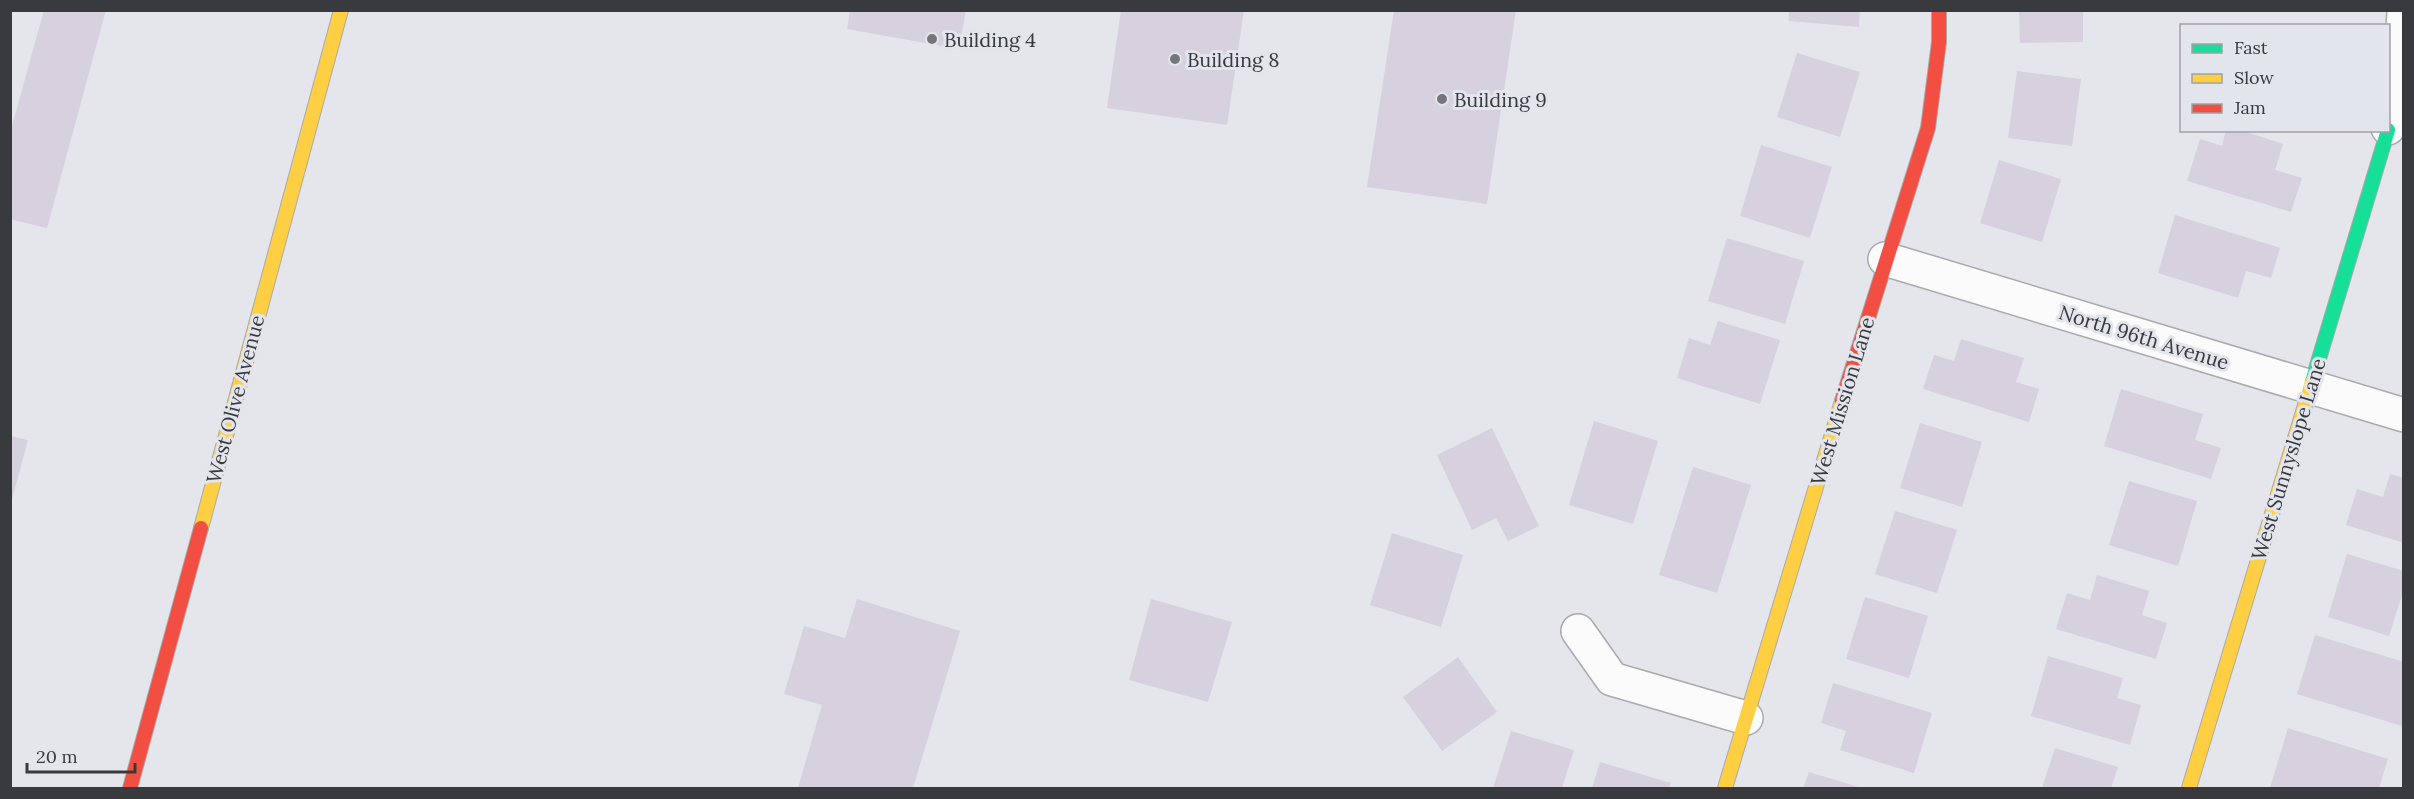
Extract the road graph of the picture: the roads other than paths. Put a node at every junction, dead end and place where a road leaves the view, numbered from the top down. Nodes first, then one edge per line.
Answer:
1 (341, 10) edge
2 (1939, 10) edge
3 (2403, 13) edge
4 (2390, 122) edge
5 (2387, 132) edge
6 (1885, 259) junction
7 (2310, 387) junction
8 (2403, 415) edge
9 (1578, 631) dead end
10 (1746, 718) junction
11 (130, 789) edge
12 (1725, 789) edge
13 (2189, 789) edge

1 - 11 street, West Olive Avenue
2 - 6 street, West Mission Lane
3 - 4 street, West Sunnyslope Lane
5 - 7 street, West Sunnyslope Lane
6 - 7 street, North 96th Avenue
6 - 10 street, West Mission Lane
7 - 8 street, North 96th Avenue
7 - 13 street, West Sunnyslope Lane
9 - 10 street
10 - 12 street, West Mission Lane

